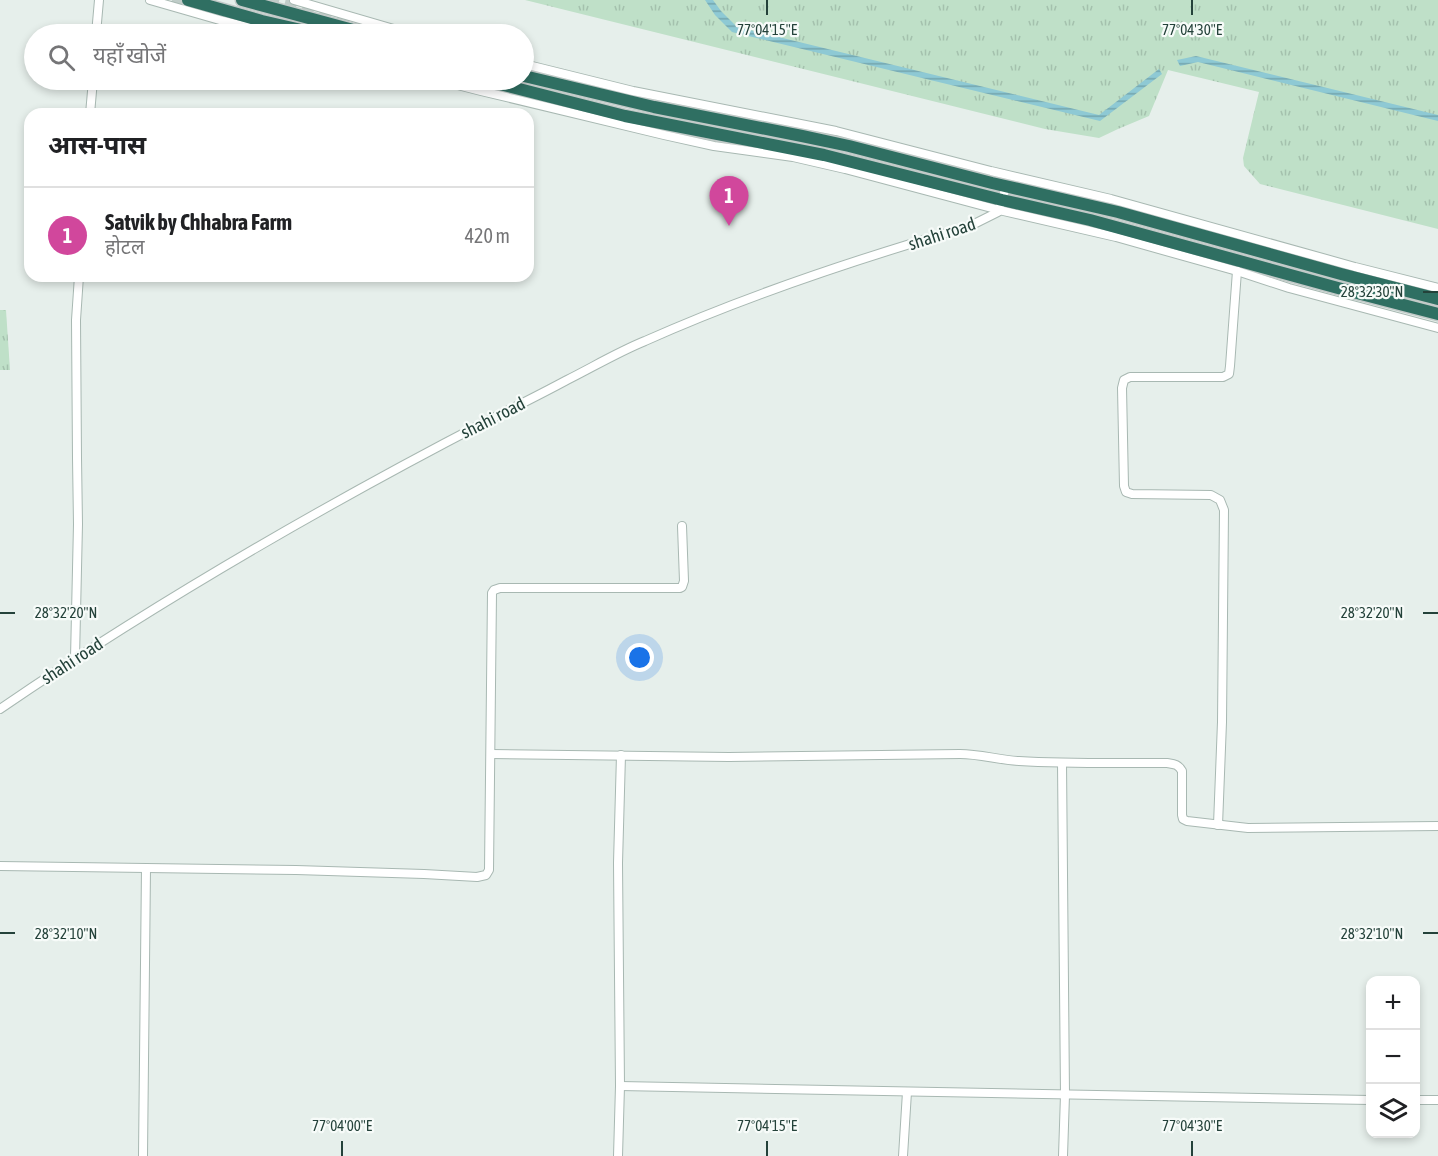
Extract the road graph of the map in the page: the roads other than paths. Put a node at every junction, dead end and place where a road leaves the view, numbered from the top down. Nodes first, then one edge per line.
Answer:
1 (99, 0) edge
2 (150, 0) edge
3 (188, 0) tunnel mouth
4 (242, 0) edge
5 (294, 0) edge
6 (97, 24) edge
7 (235, 24) edge
8 (274, 24) edge
9 (331, 24) edge
10 (377, 24) edge
11 (534, 66) edge
12 (534, 78) edge
13 (92, 90) edge
14 (477, 90) edge
15 (523, 90) tunnel mouth
16 (91, 108) edge
17 (1006, 187) junction
18 (1000, 205) junction
19 (1237, 271) junction
20 (79, 282) edge
21 (1438, 288) edge
22 (1438, 299) edge
23 (1438, 314) edge
24 (1438, 328) edge
25 (682, 526) dead end
26 (75, 658) junction
27 (0, 709) edge
28 (491, 754) junction
29 (621, 755) junction
30 (1062, 763) junction
31 (1218, 825) junction
32 (1438, 826) edge
33 (0, 866) edge
34 (147, 868) junction
35 (620, 1086) junction
36 (907, 1092) junction
37 (1065, 1095) junction
38 (1366, 1100) edge
39 (1420, 1100) edge
40 (1438, 1100) edge
41 (143, 1156) edge
42 (618, 1156) edge
43 (903, 1156) edge
44 (1063, 1156) edge

1 - 6 street
2 - 7 street
3 - 8 highway
4 - 9 highway
5 - 10 street
11 - 21 street
12 - 17 highway
13 - 16 street
14 - 18 street
15 - 18 highway
17 - 18 street
17 - 22 highway
18 - 19 street
18 - 23 highway
18 - 26 street, shahi road
19 - 24 street
19 - 31 street
20 - 26 street
25 - 28 street
26 - 27 street, shahi road
28 - 29 street
28 - 34 street
29 - 30 street
29 - 35 street
30 - 31 street
30 - 37 street
31 - 32 street
33 - 34 street
34 - 41 street
35 - 36 street
35 - 42 street
36 - 37 street
36 - 43 street
37 - 38 street
37 - 44 street
39 - 40 street

